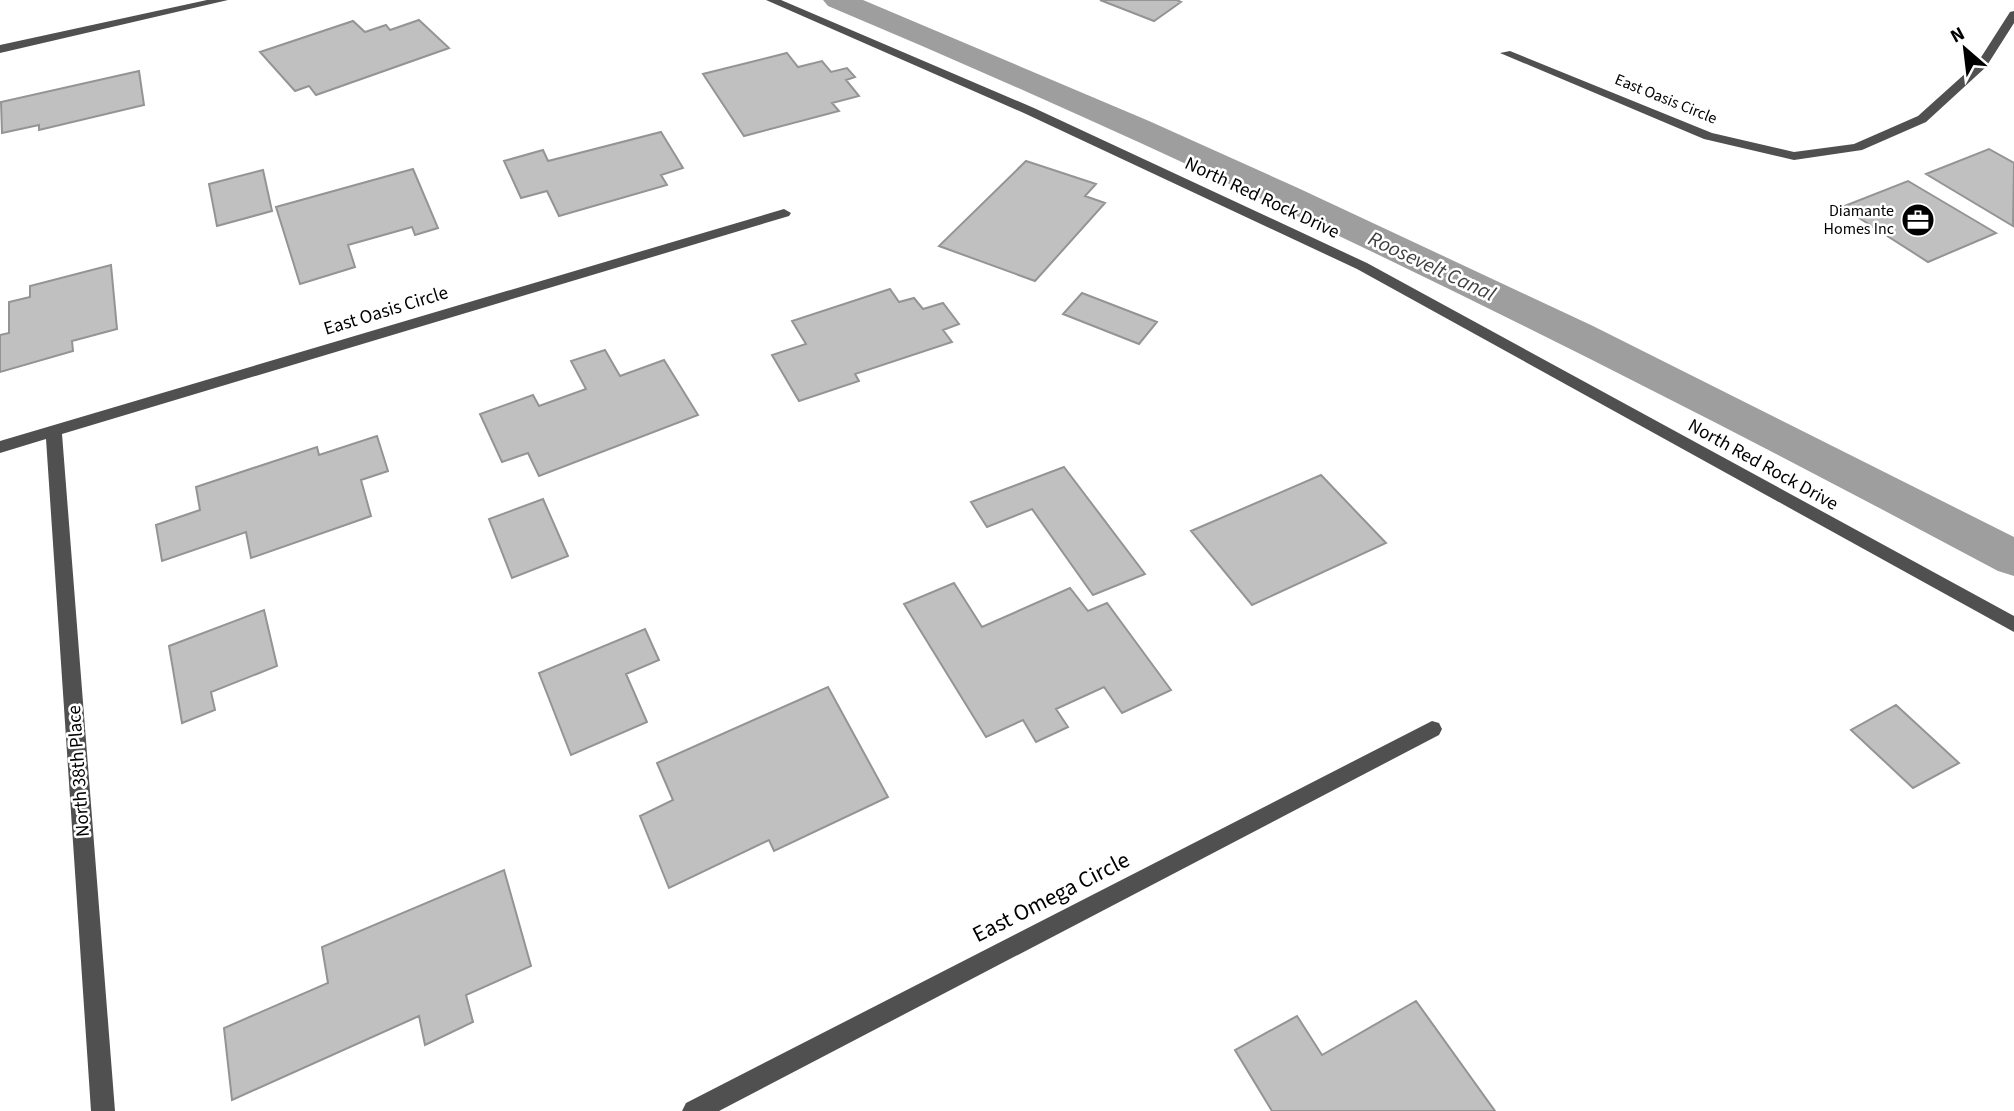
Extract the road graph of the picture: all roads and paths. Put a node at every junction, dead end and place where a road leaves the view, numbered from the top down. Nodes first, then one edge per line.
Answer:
1 (222, 0) edge
2 (772, 0) edge
3 (2014, 13) edge
4 (0, 49) edge
5 (1506, 52) dead end
6 (784, 213) dead end
7 (54, 431) junction
8 (0, 447) edge
9 (2014, 625) edge
10 (1432, 729) dead end
11 (103, 1111) edge
12 (694, 1111) edge

1 - 4 street
2 - 9 street, North Red Rock Drive
3 - 5 street, East Oasis Circle
6 - 7 street, East Oasis Circle
7 - 8 street, East Oasis Circle
7 - 11 street, North 38th Place
10 - 12 street, East Omega Circle

